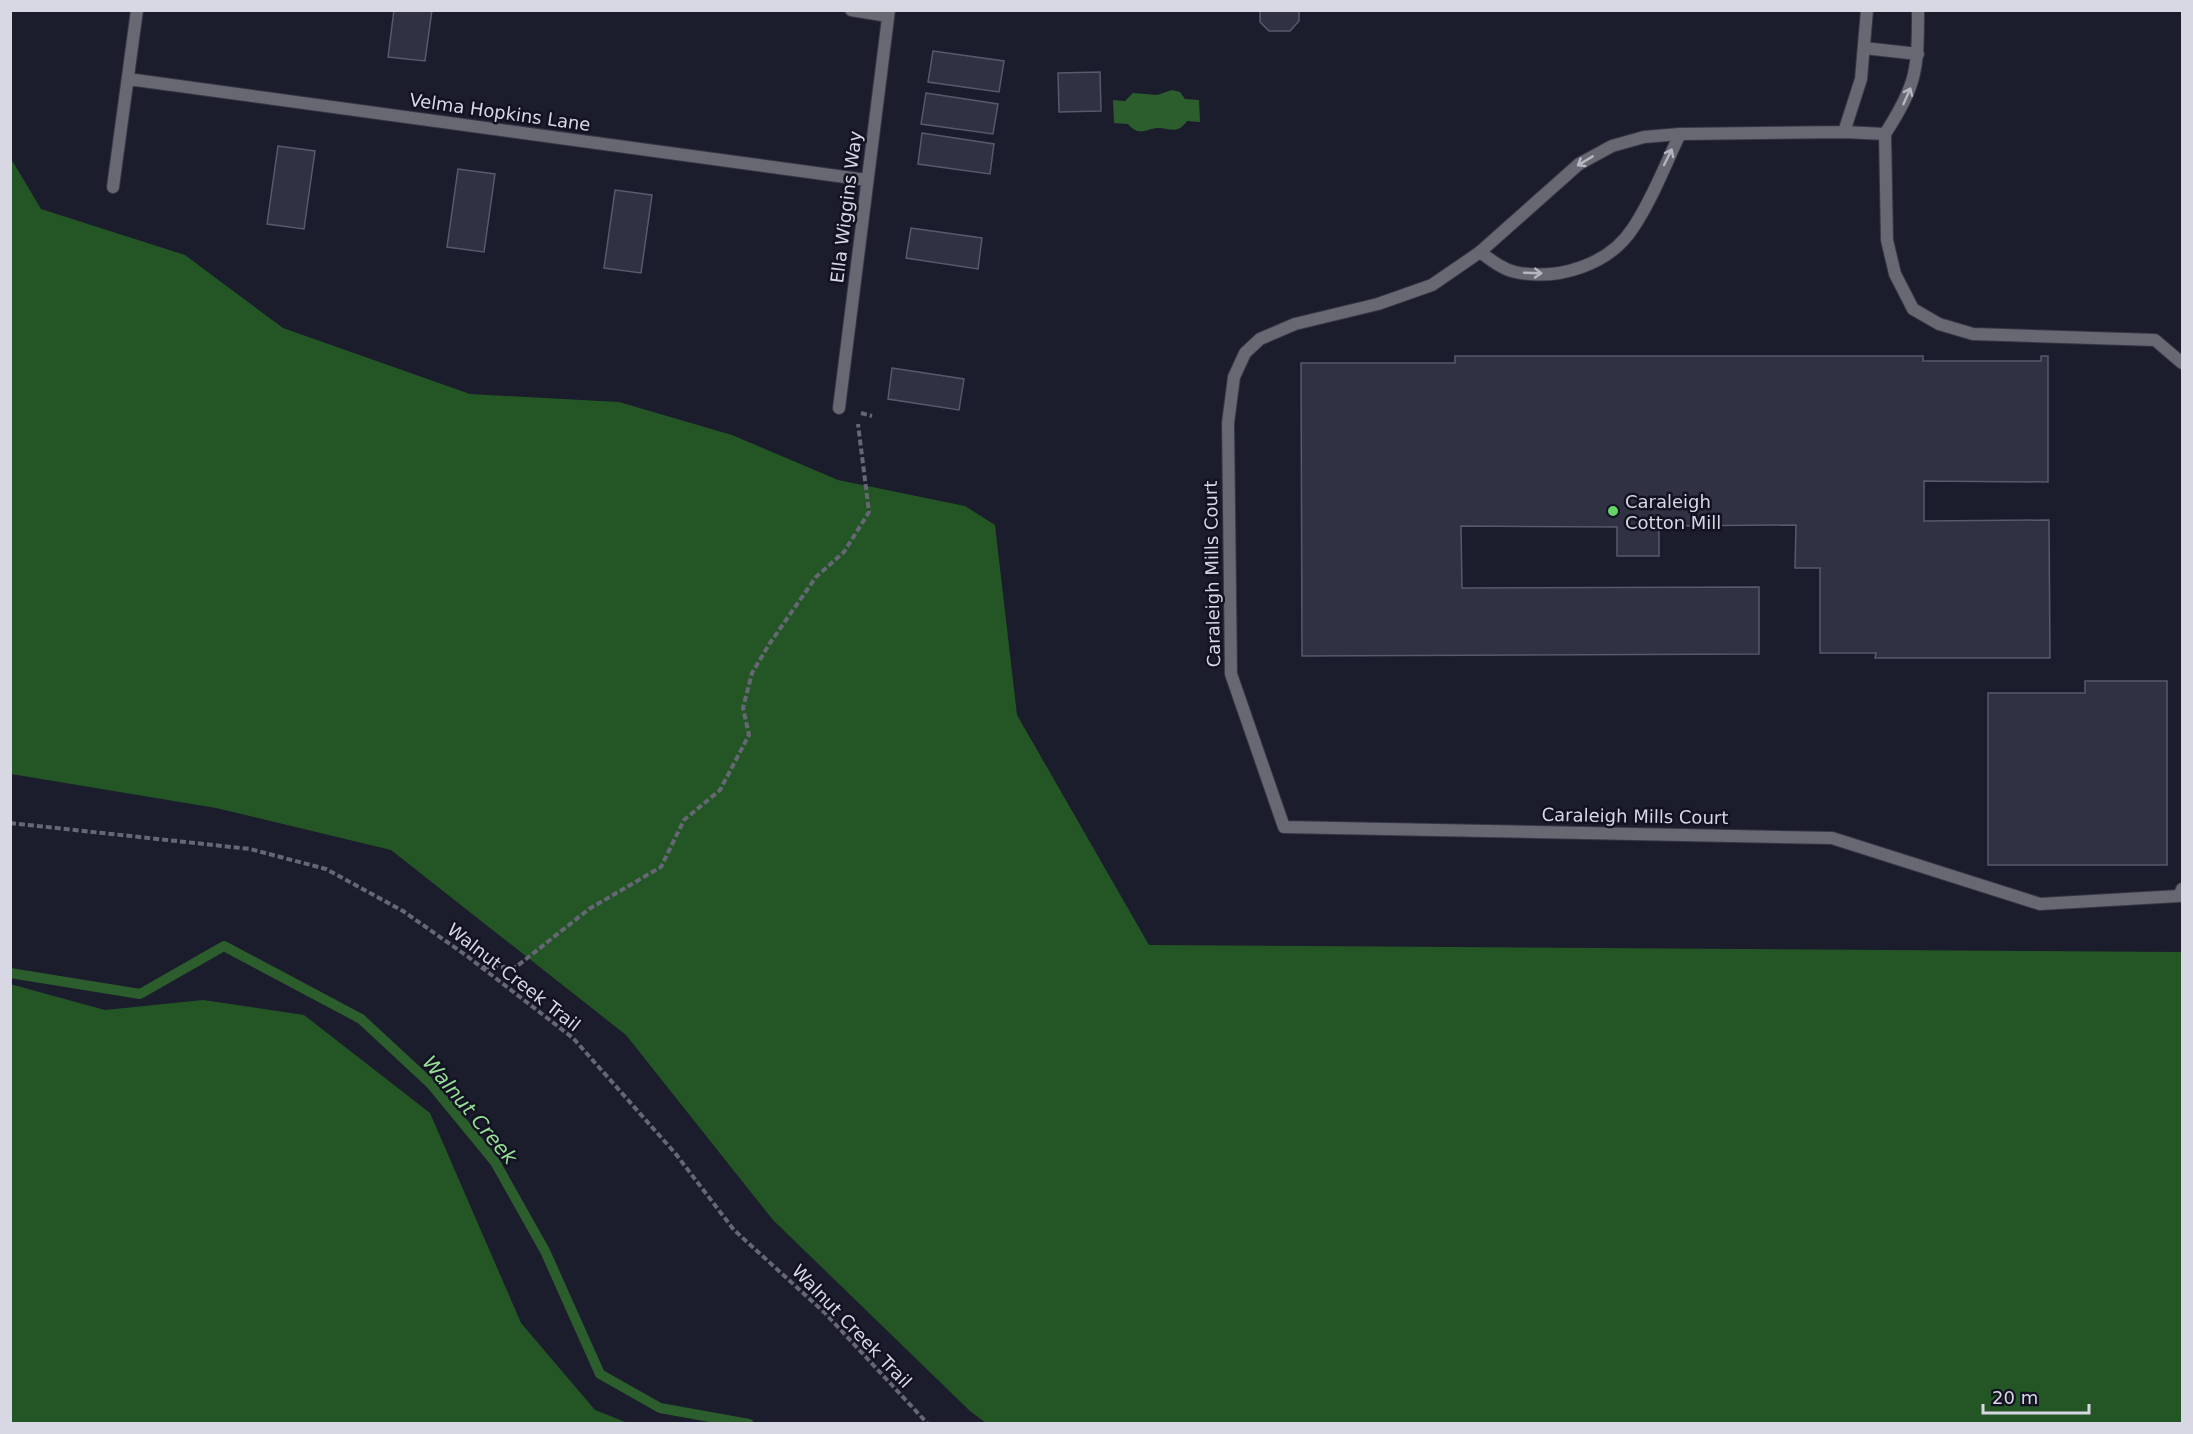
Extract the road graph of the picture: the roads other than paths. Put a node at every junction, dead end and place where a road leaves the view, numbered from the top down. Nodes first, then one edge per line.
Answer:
1 (137, 10) edge
2 (851, 10) edge
3 (1866, 10) edge
4 (1918, 10) edge
5 (888, 13) edge
6 (1864, 48) junction
7 (1918, 54) junction
8 (128, 79) junction
9 (1844, 132) junction
10 (1680, 134) junction
11 (1885, 134) junction
12 (867, 180) junction
13 (113, 187) dead end
14 (1480, 252) junction
15 (2182, 363) edge
16 (839, 408) dead end
17 (2182, 889) edge

1 - 8 street
2 - 5 street
3 - 6 street
4 - 7 street
5 - 12 street, Ella Wiggins Way
6 - 7 street
6 - 9 street
11 -> 7 street
8 - 12 street, Velma Hopkins Lane
8 - 13 street
9 - 10 street, Caraleigh Mills Court
9 - 11 street, Caraleigh Mills Court
10 -> 14 street, Caraleigh Mills Court
14 -> 10 street
11 - 15 street
12 - 16 street, Ella Wiggins Way
14 - 17 street, Caraleigh Mills Court

